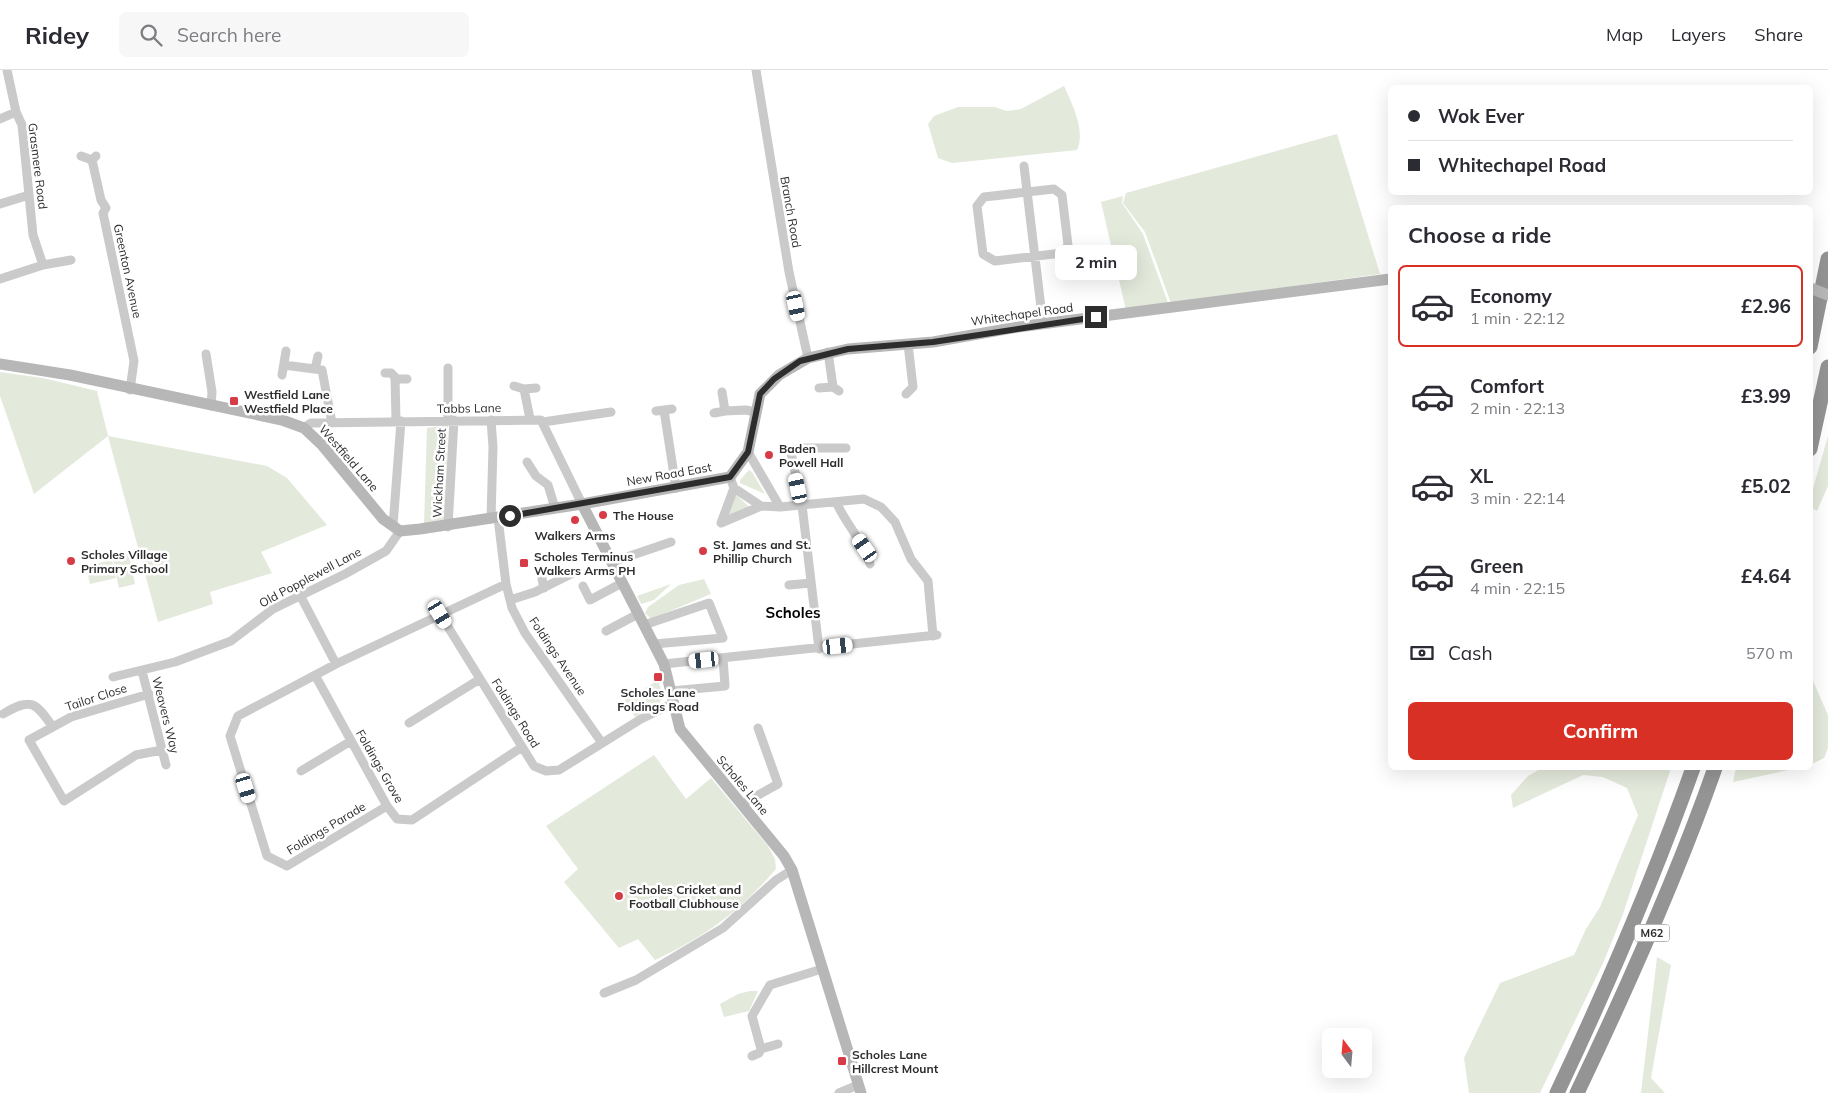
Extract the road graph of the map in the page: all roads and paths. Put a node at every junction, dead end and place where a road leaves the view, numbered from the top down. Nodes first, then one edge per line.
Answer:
1 (7, 70) edge
2 (756, 70) edge
3 (16, 112) junction
4 (0, 118) edge
5 (80, 156) dead end
6 (1024, 166) dead end
7 (1027, 192) junction
8 (29, 195) junction
9 (0, 204) edge
10 (1035, 257) junction
11 (1828, 259) edge
12 (71, 260) dead end
13 (44, 265) junction
14 (1388, 278) edge
15 (0, 279) edge
16 (1813, 289) edge
17 (1828, 295) edge
18 (1043, 324) junction
19 (1813, 332) edge
20 (908, 344) junction
21 (286, 351) dead end
22 (828, 352) junction
23 (206, 354) dead end
24 (318, 356) dead end
25 (808, 358) junction
26 (0, 364) edge
27 (284, 365) junction
28 (1828, 367) edge
29 (448, 368) dead end
30 (315, 369) junction
31 (385, 373) dead end
32 (282, 375) dead end
33 (395, 378) junction
34 (408, 379) dead end
35 (514, 386) dead end
36 (536, 388) dead end
37 (819, 388) dead end
38 (524, 389) junction
39 (130, 390) junction
40 (722, 392) dead end
41 (906, 394) dead end
42 (211, 406) junction
43 (664, 410) dead end
44 (725, 411) junction
45 (611, 412) dead end
46 (755, 412) junction
47 (714, 413) dead end
48 (530, 419) junction
49 (451, 420) junction
50 (490, 420) junction
51 (399, 421) junction
52 (543, 422) junction
53 (332, 423) junction
54 (304, 428) junction
55 (1813, 435) edge
56 (846, 448) dead end
57 (748, 452) junction
58 (527, 462) dead end
59 (730, 477) junction
60 (676, 488) junction
61 (734, 488) junction
62 (836, 502) junction
63 (582, 504) junction
64 (802, 505) junction
65 (761, 506) junction
66 (780, 506) junction
67 (555, 508) junction
68 (495, 518) junction
69 (448, 527) junction
70 (397, 528) junction
71 (671, 542) dead end
72 (612, 562) junction
73 (870, 564) dead end
74 (573, 573) dead end
75 (541, 574) dead end
76 (622, 583) junction
77 (811, 583) junction
78 (506, 584) junction
79 (789, 585) dead end
80 (583, 586) dead end
81 (544, 588) junction
82 (300, 595) junction
83 (510, 600) junction
84 (440, 614) junction
85 (638, 614) junction
86 (644, 625) junction
87 (606, 632) dead end
88 (654, 644) junction
89 (819, 648) junction
90 (723, 658) junction
91 (336, 664) junction
92 (664, 664) junction
93 (142, 671) junction
94 (315, 675) junction
95 (113, 677) dead end
96 (480, 679) junction
97 (671, 691) junction
98 (149, 694) junction
99 (674, 703) junction
100 (3, 714) dead end
101 (409, 723) dead end
102 (52, 726) junction
103 (758, 728) dead end
104 (351, 741) junction
105 (602, 743) junction
106 (522, 747) junction
107 (162, 750) junction
108 (166, 765) dead end
109 (1692, 770) edge
110 (1714, 770) edge
111 (301, 771) dead end
112 (742, 804) junction
113 (388, 806) junction
114 (792, 870) junction
115 (822, 969) junction
116 (604, 993) dead end
117 (778, 1044) dead end
118 (761, 1049) junction
119 (752, 1056) dead end
120 (859, 1089) edge
121 (839, 1093) edge
122 (1557, 1093) edge
123 (1577, 1093) edge

1 - 3 street, Grasmere Road
2 - 25 street, Branch Road
3 - 4 street
3 - 8 street, Grasmere Road
5 - 39 street, Greenton Avenue
6 - 7 street
7 - 10 street
7 - 10 street
7 - 10 street
8 - 9 street
8 - 13 street, Grasmere Road
10 - 18 street
11 - 19 highway
12 - 13 street
13 - 15 street
14 - 18 main road, Whitechapel Road
16 - 17 main road, bridge
18 - 20 main road, Whitechapel Road
20 - 22 main road, Whitechapel Road
20 - 41 street
21 - 27 street
22 - 25 main road, Whitechapel Road
22 - 37 street
23 - 42 street
24 - 30 street
25 - 46 main road, New Road East
26 - 39 main road, Westfield Lane
27 - 30 street
27 - 32 street
28 - 55 highway
29 - 49 street, Wickham Street
30 - 53 street
31 - 33 street
33 - 34 street
33 - 51 street
35 - 38 street
36 - 38 street
38 - 48 street
39 - 42 main road, Westfield Lane
40 - 44 street
42 - 54 main road, Westfield Lane
43 - 60 street
44 - 46 street
44 - 47 street
45 - 52 street
46 - 57 main road, New Road East
48 - 50 street, Tabbs Lane
48 - 52 street, Tabbs Lane
49 - 50 street, Tabbs Lane
49 - 51 street, Tabbs Lane
49 - 69 street, Wickham Street
50 - 68 street, Foldings Avenue
51 - 53 street, Tabbs Lane
51 - 70 street
52 - 63 street
53 - 54 street, Tabbs Lane
54 - 70 main road, Westfield Lane
56 - 64 street
57 - 59 main road, New Road East
57 - 66 street
58 - 67 street
59 - 60 main road, New Road East
59 - 61 street
60 - 63 main road, New Road East
61 - 65 street
61 - 65 street
62 - 64 street
62 - 73 street
62 - 89 street
63 - 67 main road
63 - 72 main road, Scholes Lane
64 - 66 street
64 - 77 street
65 - 66 street
67 - 68 main road
68 - 69 main road
68 - 78 street, Foldings Avenue
69 - 70 main road
70 - 82 street, Old Popplewell Lane
71 - 72 street
72 - 76 main road, Scholes Lane
74 - 81 street
75 - 81 street
76 - 80 street
76 - 85 main road, Scholes Lane
77 - 79 street
77 - 89 street
78 - 83 street, Foldings Avenue
78 - 84 street, Foldings Parade
81 - 83 street
82 - 91 street
82 - 93 street, Old Popplewell Lane
83 - 105 street, Foldings Avenue
84 - 91 street, Foldings Parade
84 - 96 street, Foldings Road
85 - 86 main road, Scholes Lane
85 - 87 street
86 - 88 main road, Scholes Lane
86 - 88 street
88 - 92 main road, Scholes Lane
89 - 90 street
90 - 92 street
90 - 97 street
91 - 94 street, Foldings Parade
92 - 97 main road, Scholes Lane
93 - 95 street, Old Popplewell Lane
93 - 98 street, Weavers Way
94 - 104 street, Foldings Grove
94 - 113 street, Foldings Parade
96 - 101 street
96 - 106 street, Foldings Road
97 - 99 main road, Scholes Lane
98 - 102 street, Tailor Close
98 - 107 street, Weavers Way
99 - 105 street, Foldings Road
99 - 112 main road, Scholes Lane
100 - 102 street
102 - 107 street, Tailor Close
103 - 112 street
104 - 111 street
104 - 113 street, Foldings Grove
105 - 106 street, Foldings Road
106 - 113 street, Foldings Grove
107 - 108 street, Weavers Way
109 - 122 highway, M62
110 - 123 highway, M62
112 - 114 main road, Scholes Lane
114 - 115 main road, Scholes Lane
114 - 116 street
115 - 118 street
115 - 120 main road, Scholes Lane
117 - 118 street
118 - 119 street
120 - 121 street

